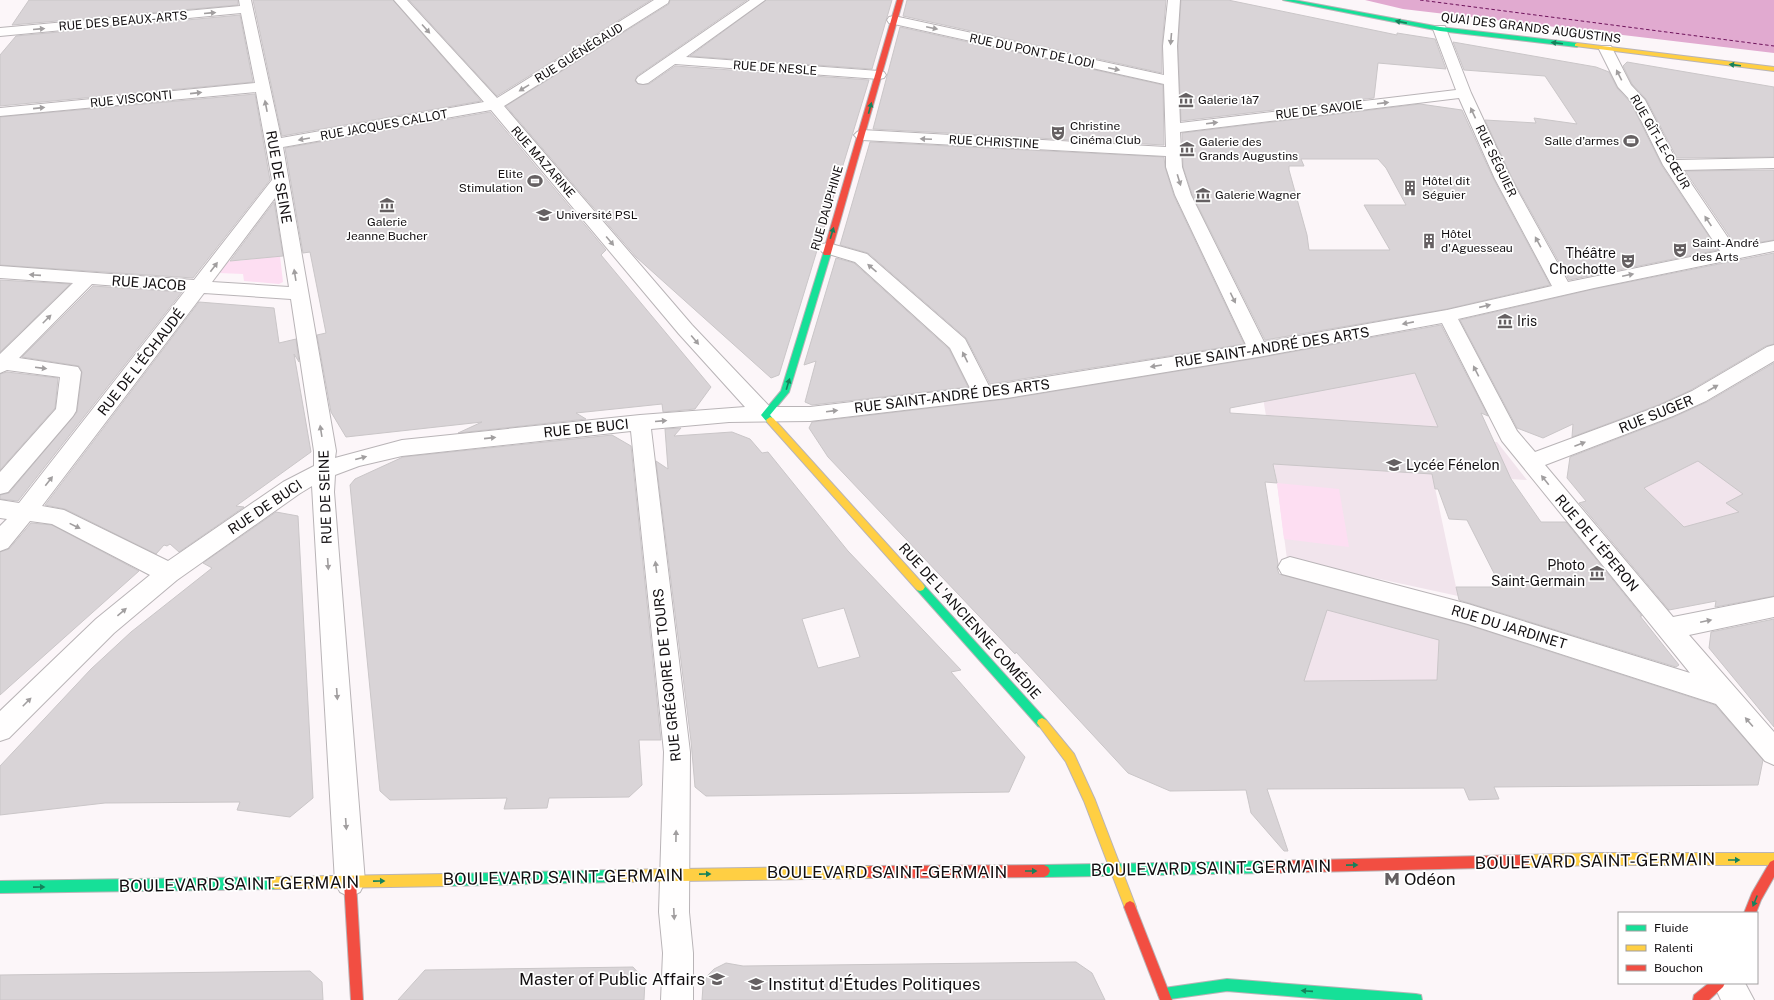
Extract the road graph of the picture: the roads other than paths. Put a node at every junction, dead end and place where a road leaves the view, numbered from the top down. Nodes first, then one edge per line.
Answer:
1 (400, 0) edge
2 (663, 0) edge
3 (759, 0) edge
4 (900, 0) edge
5 (1174, 0) edge
6 (1286, 0) edge
7 (246, 5) edge
8 (894, 20) junction
9 (1440, 29) junction
10 (0, 32) edge
11 (1606, 49) junction
12 (672, 60) junction
13 (1774, 70) edge
14 (878, 75) junction
15 (643, 80) dead end
16 (1171, 81) junction
17 (262, 86) junction
18 (1464, 93) junction
19 (494, 105) junction
20 (0, 112) edge
21 (1174, 128) junction
22 (862, 135) junction
23 (274, 144) junction
24 (1174, 152) junction
25 (1774, 163) edge
26 (1671, 165) junction
27 (280, 181) junction
28 (1774, 246) edge
29 (828, 248) junction
30 (1730, 254) junction
31 (0, 272) edge
32 (87, 279) junction
33 (199, 287) junction
34 (1563, 289) junction
35 (298, 294) junction
36 (1447, 316) junction
37 (1258, 350) junction
38 (1774, 352) edge
39 (1, 365) edge
40 (982, 393) junction
41 (765, 415) junction
42 (640, 422) junction
43 (1531, 462) junction
44 (324, 470) junction
45 (0, 486) edge
46 (0, 509) edge
47 (25, 511) junction
48 (0, 542) edge
49 (1290, 567) dead end
50 (169, 573) junction
51 (1774, 607) edge
52 (1668, 629) junction
53 (1725, 695) junction
54 (0, 729) edge
55 (1774, 752) edge
56 (1774, 860) edge
57 (1774, 866) edge
58 (1117, 871) junction
59 (675, 875) junction
60 (350, 882) junction
61 (0, 887) edge
62 (1750, 912) edge
63 (1718, 984) edge
64 (1729, 984) edge
65 (1165, 997) edge
66 (357, 1000) edge
67 (677, 1000) edge
68 (1416, 1000) edge
69 (1699, 1000) edge
70 (1738, 1000) edge

1 -> 19 street, RUE MAZARINE
2 -> 19 street, RUE GUÉNÉGAUD
3 - 12 street
4 - 8 main road, RUE DAUPHINE
5 -> 16 street
9 -> 6 main road, QUAI DES GRANDS AUGUSTINS
10 -> 7 street, RUE DES BEAUX-ARTS
7 - 17 street, RUE DE SEINE
8 - 14 main road, RUE DAUPHINE
8 -> 16 street, RUE DU PONT DE LODI
11 -> 9 main road, QUAI DES GRANDS AUGUSTINS
9 - 18 street, RUE SÉGUIER
13 -> 11 main road, QUAI DES GRANDS AUGUSTINS
26 -> 11 street, RUE GÎT-LE-CŒUR
12 - 14 street, RUE DE NESLE
12 - 15 street
22 -> 14 main road, RUE DAUPHINE
16 - 21 street
20 -> 17 street, RUE VISCONTI
23 -> 17 street, RUE DE SEINE
21 -> 18 street, RUE DE SAVOIE
34 -> 18 street, RUE SÉGUIER
19 -> 23 street, RUE JACQUES CALLOT
19 -> 41 street, RUE MAZARINE
21 - 24 street
24 -> 22 street, RUE CHRISTINE
29 -> 22 main road, RUE DAUPHINE
23 - 27 street, RUE DE SEINE
24 -> 37 street
25 - 26 street
30 -> 26 street, RUE GÎT-LE-CŒUR
33 -> 27 street, RUE DE L'ÉCHAUDÉ
35 -> 27 street, RUE DE SEINE
28 - 30 street, RUE SAINT-ANDRÉ DES ARTS
40 -> 29 street
41 -> 29 main road, RUE DAUPHINE
34 -> 30 street, RUE SAINT-ANDRÉ DES ARTS
32 -> 31 street, RUE JACOB
32 - 33 street, RUE JACOB
39 -> 32 street
33 - 35 street, RUE JACOB
47 -> 33 street, RUE DE L'ÉCHAUDÉ
36 -> 34 street, RUE SAINT-ANDRÉ DES ARTS
44 -> 35 street, RUE DE SEINE
36 -> 37 street, RUE SAINT-ANDRÉ DES ARTS
43 -> 36 street, RUE DE L'ÉPERON
37 -> 40 street, RUE SAINT-ANDRÉ DES ARTS
43 -> 38 street, RUE SUGER
39 -> 45 street
41 -> 40 street, RUE SAINT-ANDRÉ DES ARTS
42 -> 41 street, RUE DE BUCI
41 - 58 main road, RUE DE L'ANCIENNE COMÉDIE
44 -> 42 street, RUE DE BUCI
59 -> 42 street, RUE GRÉGOIRE DE TOURS
52 -> 43 street, RUE DE L'ÉPERON
44 - 50 street, RUE DE BUCI
44 -> 60 street, RUE DE SEINE
46 - 47 street
47 - 48 street, RUE DE L'ÉCHAUDÉ
47 -> 50 street
49 - 53 street, RUE DU JARDINET
54 -> 50 street, RUE DE BUCI
52 -> 51 street
52 - 53 street, RUE DE L'ÉPERON
55 -> 53 street, RUE DE L'ÉPERON
58 -> 56 main road, BOULEVARD SAINT-GERMAIN
57 -> 62 main road
59 -> 58 main road, BOULEVARD SAINT-GERMAIN
58 - 65 main road, RUE DE L'ANCIENNE COMÉDIE
60 -> 59 main road, BOULEVARD SAINT-GERMAIN
59 -> 67 street, RUE GRÉGOIRE DE TOURS
61 -> 60 main road, BOULEVARD SAINT-GERMAIN
60 - 66 main road, RUE DE SEINE
63 - 69 main road
64 - 70 street
68 -> 65 main road

